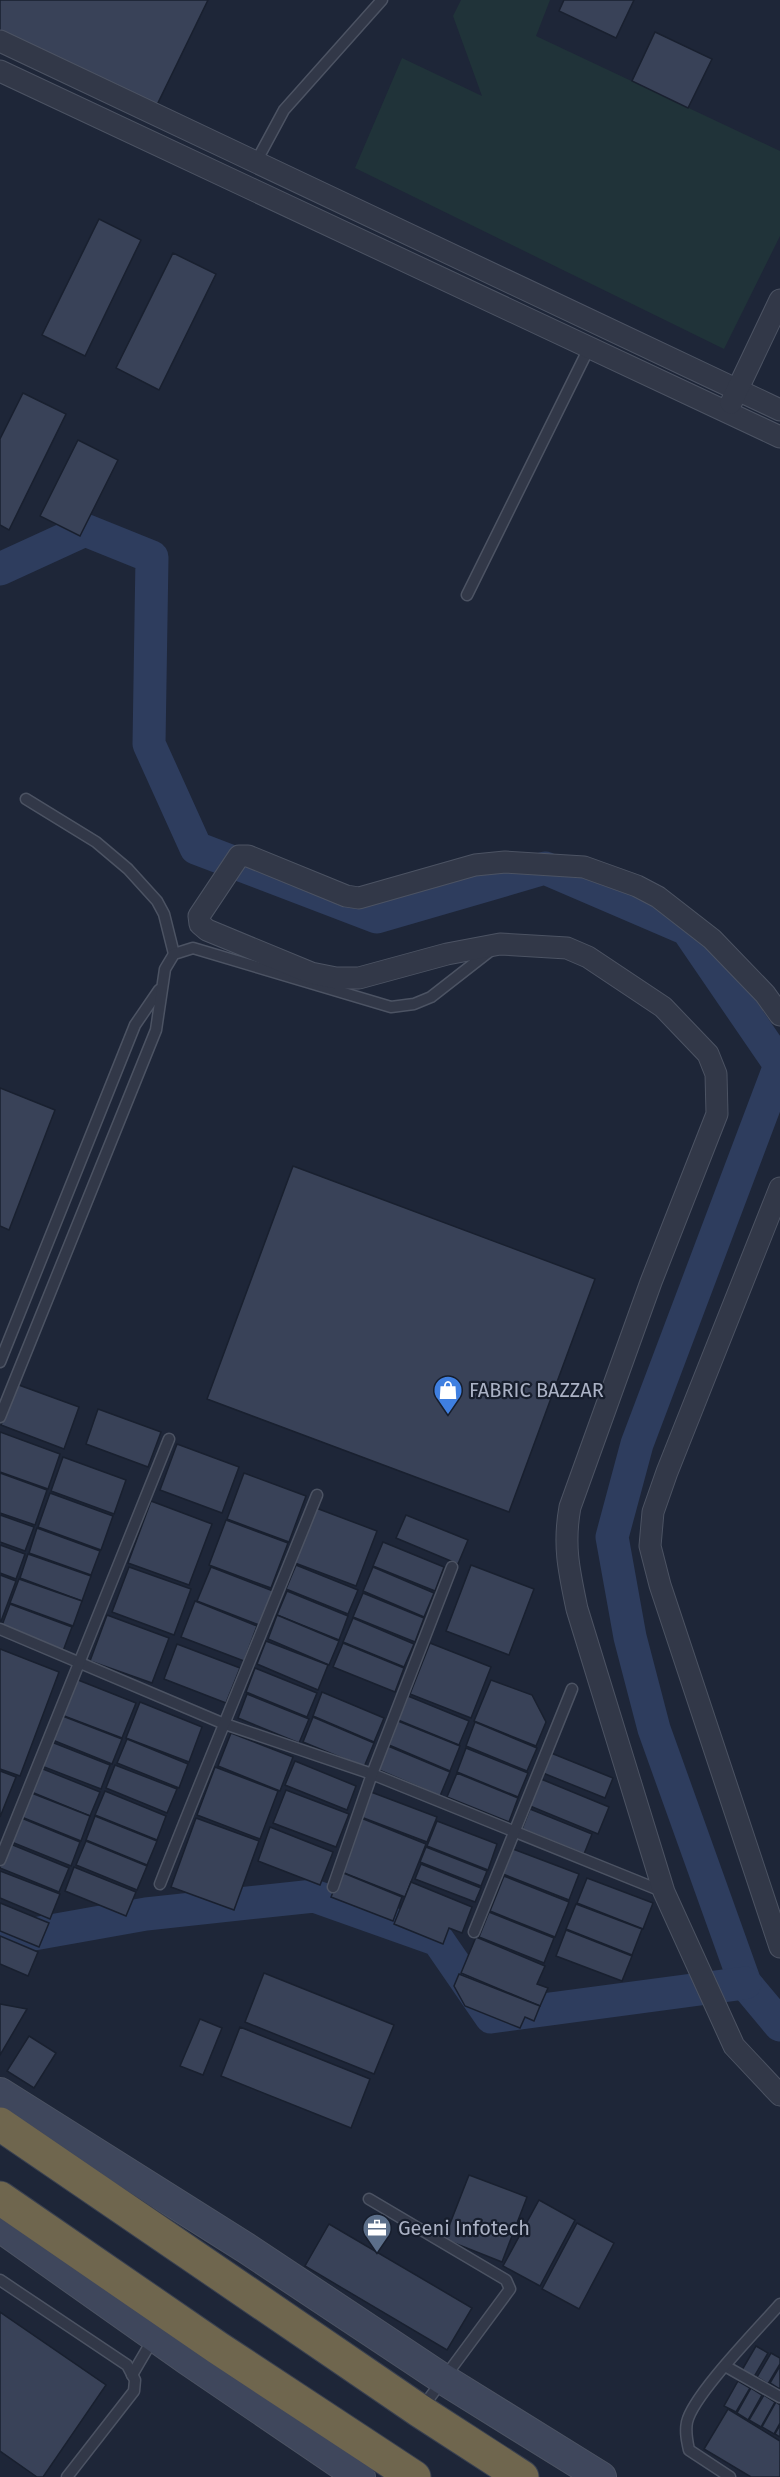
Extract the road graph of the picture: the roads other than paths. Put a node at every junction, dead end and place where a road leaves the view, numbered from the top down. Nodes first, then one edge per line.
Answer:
1 (382, 0) edge
2 (0, 40) edge
3 (0, 70) edge
4 (256, 162) junction
5 (780, 300) edge
6 (590, 346) junction
7 (736, 390) junction
8 (780, 410) edge
9 (727, 411) junction
10 (780, 437) edge
11 (467, 595) dead end
12 (26, 800) dead end
13 (500, 944) junction
14 (174, 954) junction
15 (161, 987) junction
16 (780, 1015) edge
17 (780, 1188) edge
18 (0, 1362) edge
19 (0, 1417) edge
20 (169, 1439) dead end
21 (316, 1495) dead end
22 (452, 1567) dead end
23 (0, 1629) edge
24 (80, 1661) junction
25 (572, 1689) dead end
26 (222, 1723) junction
27 (372, 1774) junction
28 (514, 1831) junction
29 (0, 1860) edge
30 (160, 1884) dead end
31 (333, 1887) dead end
32 (664, 1892) junction
33 (474, 1932) dead end
34 (780, 1947) edge
35 (0, 2093) edge
36 (780, 2095) edge
37 (0, 2124) edge
38 (0, 2198) edge
39 (369, 2199) dead end
40 (0, 2227) edge
41 (0, 2280) edge
42 (780, 2304) edge
43 (154, 2337) junction
44 (218, 2348) junction
45 (725, 2366) junction
46 (132, 2375) junction
47 (443, 2379) junction
48 (222, 2383) junction
49 (780, 2397) edge
50 (420, 2411) junction
51 (67, 2477) edge
52 (360, 2477) edge
53 (414, 2477) edge
54 (522, 2477) edge
55 (601, 2477) edge
56 (730, 2477) edge

1 - 4 lane
2 - 4 street
3 - 6 street
4 - 7 street
5 - 7 street
6 - 9 street
6 - 11 lane
7 - 8 street
7 - 9 street
9 - 10 street
12 - 14 lane
13 - 14 lane
13 - 16 street
13 - 32 street
14 - 15 lane
15 - 18 lane
15 - 19 lane
17 - 34 street
20 - 24 lane
21 - 26 lane
22 - 27 lane
23 - 24 lane
24 - 26 lane
24 - 29 lane
25 - 28 lane
26 - 27 lane
26 - 30 lane
27 - 28 lane
27 - 31 lane
28 - 32 lane
28 - 33 lane
32 - 36 street
35 - 47 street
37 - 50 highway
38 - 44 highway
39 - 47 lane
40 - 43 street
41 - 46 lane
42 - 45 lane
43 - 46 lane
43 - 48 street
44 - 48 highway
44 - 53 highway
45 - 49 lane
45 - 56 lane
46 - 51 lane
47 - 50 lane
47 - 55 street
48 - 52 street
50 - 54 highway

